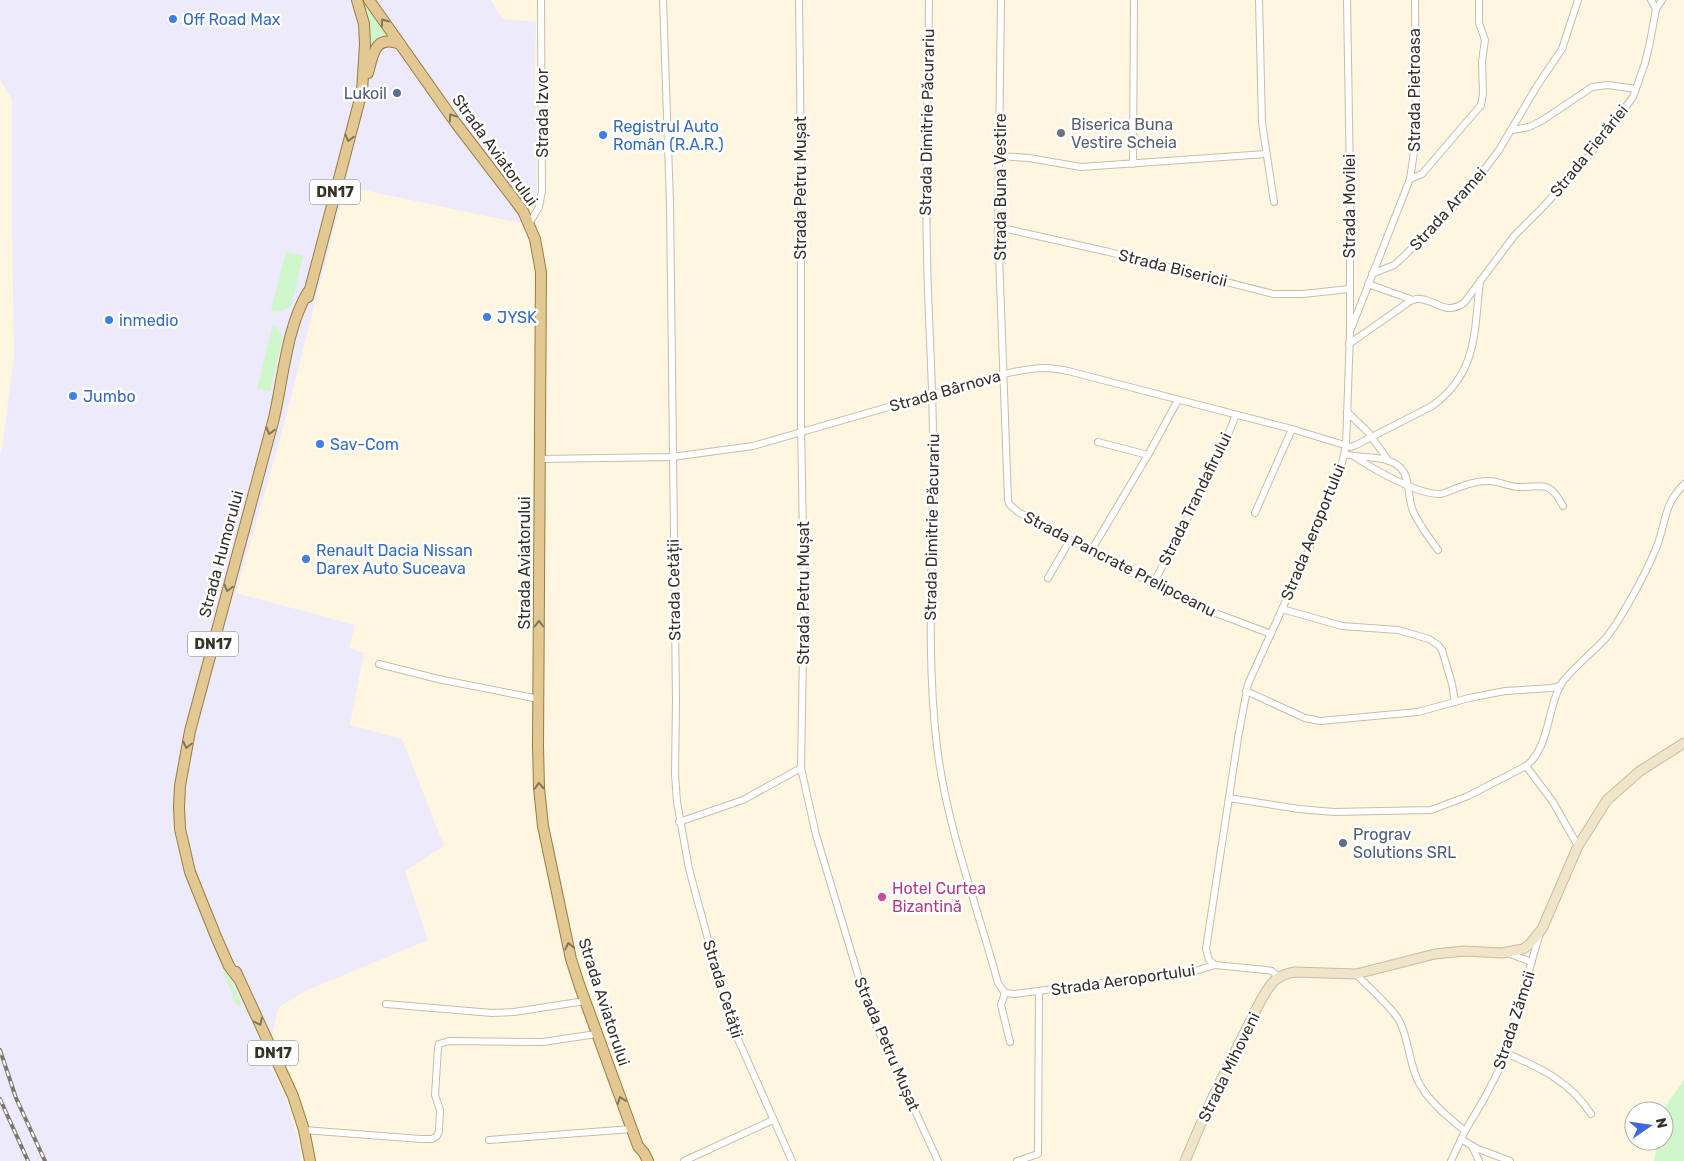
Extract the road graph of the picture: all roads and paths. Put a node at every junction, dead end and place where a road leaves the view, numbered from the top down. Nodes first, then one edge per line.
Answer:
1 (357, 0) edge
2 (368, 0) edge
3 (542, 0) edge
4 (663, 0) edge
5 (799, 0) edge
6 (929, 0) edge
7 (1001, 0) edge
8 (1134, 0) edge
9 (1259, 0) edge
10 (1347, 0) edge
11 (1414, 0) edge
12 (1479, 0) edge
13 (1578, 0) edge
14 (1651, 0) edge
15 (1662, 0) edge
16 (1656, 9) junction
17 (400, 44) junction
18 (1636, 89) junction
19 (362, 92) junction
20 (1512, 130) junction
21 (1266, 154) junction
22 (998, 156) junction
23 (1133, 164) junction
24 (1410, 179) junction
25 (1274, 202) dead end
26 (530, 224) junction
27 (998, 227) junction
28 (1372, 274) junction
29 (1480, 281) junction
30 (1368, 284) junction
31 (1349, 289) junction
32 (1413, 300) junction
33 (1350, 333) junction
34 (1349, 344) junction
35 (1004, 374) junction
36 (932, 395) junction
37 (1178, 400) junction
38 (1348, 412) junction
39 (1236, 414) junction
40 (1292, 429) junction
41 (801, 433) junction
42 (1372, 436) junction
43 (1098, 442) dead end
44 (1346, 446) junction
45 (1344, 454) junction
46 (1148, 456) junction
47 (672, 457) junction
48 (1355, 457) junction
49 (539, 459) junction
50 (1388, 460) junction
51 (1684, 484) edge
52 (1409, 485) junction
53 (1563, 506) dead end
54 (1255, 513) dead end
55 (1070, 540) junction
56 (1438, 550) dead end
57 (1091, 551) junction
58 (1048, 578) dead end
59 (1153, 584) junction
60 (1282, 609) junction
61 (1271, 634) junction
62 (379, 664) dead end
63 (1560, 686) junction
64 (1246, 691) junction
65 (539, 699) junction
66 (1455, 702) junction
67 (1684, 743) edge
68 (1526, 766) junction
69 (801, 768) junction
70 (1229, 798) junction
71 (679, 822) junction
72 (1578, 846) junction
73 (1542, 929) junction
74 (1507, 953) junction
75 (1532, 962) junction
76 (1215, 965) junction
77 (1356, 974) junction
78 (1279, 977) junction
79 (1039, 991) junction
80 (1004, 993) junction
81 (585, 1001) junction
82 (386, 1004) dead end
83 (596, 1034) junction
84 (1010, 1042) dead end
85 (1506, 1053) junction
86 (1591, 1114) dead end
87 (772, 1120) junction
88 (631, 1129) junction
89 (304, 1130) junction
90 (1465, 1131) junction
91 (1461, 1139) junction
92 (489, 1140) dead end
93 (638, 1146) junction
94 (1472, 1146) junction
95 (310, 1161) edge
96 (641, 1161) edge
97 (648, 1161) edge
98 (684, 1161) edge
99 (792, 1161) edge
100 (938, 1161) edge
101 (1017, 1161) edge
102 (1185, 1161) edge
103 (1451, 1161) edge
104 (1479, 1161) edge
105 (1510, 1161) edge

1 - 19 main road, Strada Humorului / DN17
17 -> 2 main road, Strada Aviatorului
3 - 26 street, Strada Izvor
4 - 47 street, Strada Cetății
5 - 41 street, Strada Petru Mușat
6 - 36 street, Strada Dimitrie Păcurariu
7 - 22 street, Strada Buna Vestire
8 - 23 street
9 - 21 street
10 - 31 street, Strada Movilei
11 - 24 street, Strada Pietroasa
12 - 24 street, Strada Pietroasa
13 - 20 street, Strada Aramei
14 - 16 street
15 - 16 street
16 - 18 street, Strada Fierăriei
17 - 19 main road
26 -> 17 main road, Strada Aviatorului
18 - 20 street
18 - 29 street, Strada Fierăriei
19 -> 89 main road, Strada Humorului / DN17
20 - 28 street, Strada Aramei
21 - 23 street
21 - 25 street
22 - 23 street
22 - 27 street, Strada Buna Vestire
24 - 28 street, Strada Pietroasa
26 - 49 main road, Strada Aviatorului
27 - 31 street, Strada Bisericii
27 - 35 street, Strada Buna Vestire
28 - 30 street, Strada Pietroasa
29 - 32 street
29 - 42 street
30 - 32 street
30 - 33 street, Strada Pietroasa
31 - 33 street, Strada Movilei
32 - 34 street
33 - 34 street, Strada Movilei
34 - 38 street, Strada Movilei
35 - 36 street, Strada Bârnova
35 - 37 street, Strada Bârnova
35 - 55 street, Strada Pancrate Prelipceanu
36 - 41 street, Strada Bârnova
36 - 80 street, Strada Dimitrie Păcurariu
37 - 39 street, Strada Bârnova
37 - 46 street
38 - 42 street
38 - 44 street, Strada Aeroportului
39 - 40 street, Strada Bârnova
39 - 59 street, Strada Trandafirului
40 - 44 street, Strada Bârnova
40 - 54 street
41 - 47 street, Strada Bârnova
41 - 69 street, Strada Petru Mușat
42 - 44 street
42 - 50 street
43 - 46 street
44 - 45 street, Strada Aeroportului
45 - 48 street, Strada Aeroportului
45 - 60 street, Strada Aeroportului
46 - 57 street
47 - 49 street, Strada Bârnova
47 - 71 street, Strada Cetății
48 - 50 street, Strada Aeroportului
48 - 52 street, Strada Aeroportului
65 -> 49 main road, Strada Aviatorului
50 - 52 street
51 - 63 street
52 - 53 street, Strada Aeroportului
52 - 56 street
55 - 57 street, Strada Pancrate Prelipceanu
55 - 58 street
57 - 59 street, Strada Pancrate Prelipceanu
59 - 61 street, Strada Pancrate Prelipceanu
60 - 61 street, Strada Aeroportului
60 - 66 street, Strada Aeroportului
61 - 64 street, Strada Aeroportului
62 - 65 street
63 - 66 street
63 - 68 street
64 - 66 street
64 - 70 street, Strada Aeroportului
81 -> 65 main road, Strada Aviatorului
67 - 72 main road, Strada Zămcii
68 - 70 street
68 - 72 street
69 - 71 street
69 - 100 street, Strada Petru Mușat
70 - 76 street, Strada Aeroportului
71 - 87 street, Strada Cetății
72 - 73 main road, Strada Zămcii
73 - 74 main road, Strada Zămcii
73 - 75 street, Strada Zămcii
74 - 75 street
74 - 77 main road, Strada Zămcii
75 - 85 street, Strada Zămcii
76 - 78 street
76 - 79 street, Strada Aeroportului
77 - 78 main road, Strada Zămcii
77 - 90 street
78 - 102 main road, Strada Mihoveni
79 - 80 street, Strada Aeroportului
79 - 101 street, Strada Aeroportului
80 - 84 street, Strada Dimitrie Păcurariu
81 - 82 street
81 - 83 main road, Strada Aviatorului
88 -> 83 main road, Strada Aviatorului
83 - 89 street
85 - 86 street
85 - 90 street, Strada Zămcii
87 - 98 street
87 - 99 street, Strada Cetății
88 - 92 street
88 - 93 main road, Strada Aviatorului
89 - 95 main road, Strada Humorului / DN17
90 - 91 street, Strada Zămcii
91 - 94 street
91 - 103 street, Strada Zămcii
93 - 96 main road
93 - 97 main road, Strada Aviatorului
94 - 104 street
94 - 105 street

